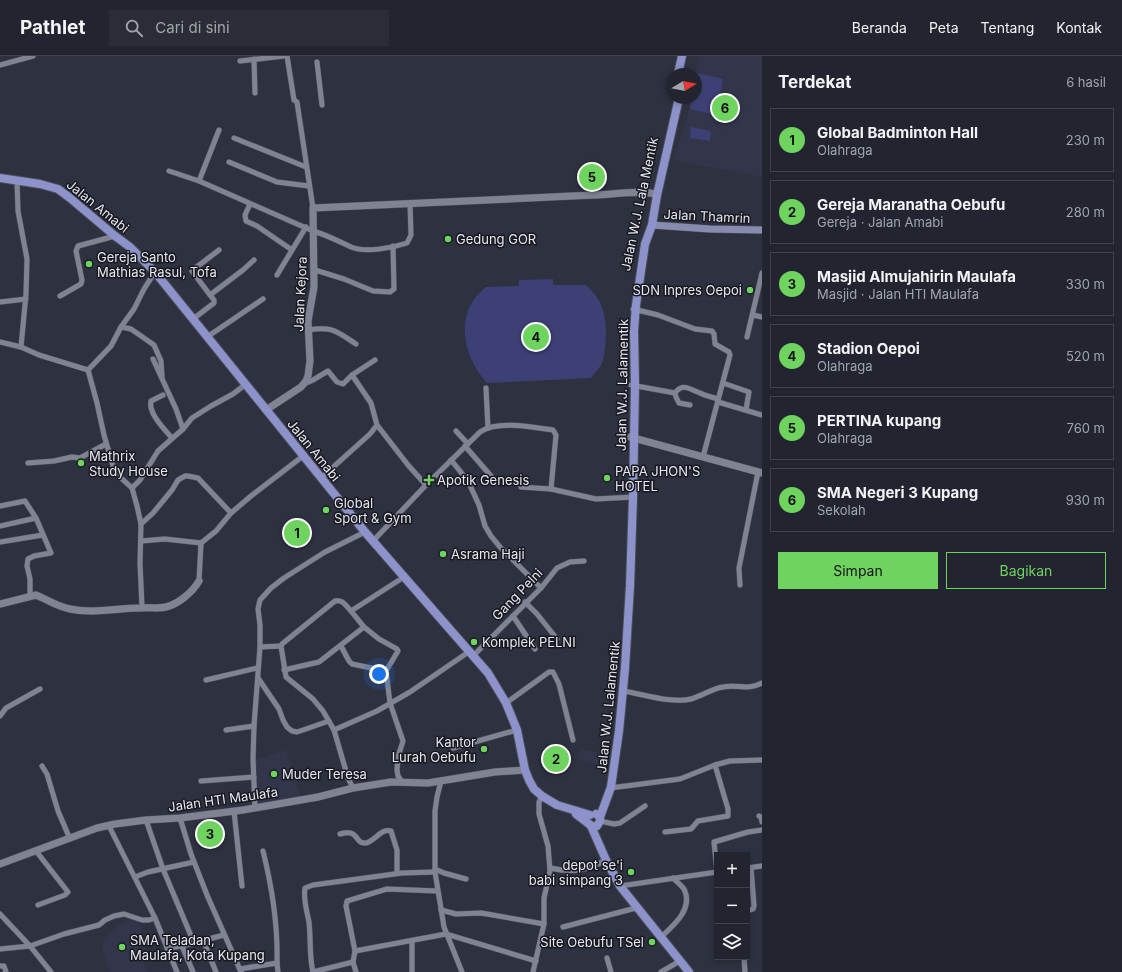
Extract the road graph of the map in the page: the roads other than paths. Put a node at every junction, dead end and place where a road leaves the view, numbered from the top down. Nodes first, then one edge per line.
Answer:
1 (33, 56) edge
2 (284, 56) edge
3 (287, 56) edge
4 (682, 56) edge
5 (687, 56) edge
6 (254, 59) junction
7 (240, 61) dead end
8 (317, 62) dead end
9 (0, 65) edge
10 (679, 68) edge
11 (685, 68) edge
12 (255, 93) dead end
13 (673, 104) edge
14 (678, 104) edge
15 (322, 105) dead end
16 (219, 130) dead end
17 (234, 138) dead end
18 (229, 162) dead end
19 (306, 167) junction
20 (169, 171) dead end
21 (0, 178) edge
22 (18, 181) junction
23 (199, 181) junction
24 (309, 186) junction
25 (655, 194) junction
26 (410, 203) junction
27 (250, 204) junction
28 (313, 208) junction
29 (649, 225) junction
30 (306, 227) junction
31 (762, 230) edge
32 (313, 231) junction
33 (115, 236) junction
34 (393, 246) junction
35 (219, 250) dead end
36 (292, 250) junction
37 (254, 260) dead end
38 (315, 270) junction
39 (155, 272) junction
40 (762, 274) edge
41 (277, 276) dead end
42 (210, 295) junction
43 (60, 296) dead end
44 (26, 299) junction
45 (263, 299) dead end
46 (0, 302) edge
47 (634, 309) junction
48 (753, 315) junction
49 (762, 317) edge
50 (193, 319) junction
51 (121, 327) junction
52 (308, 330) junction
53 (207, 337) junction
54 (747, 337) dead end
55 (0, 342) edge
56 (356, 344) dead end
57 (21, 347) junction
58 (153, 359) dead end
59 (375, 360) dead end
60 (88, 370) junction
61 (352, 375) junction
62 (162, 380) junction
63 (723, 383) junction
64 (246, 384) junction
65 (303, 384) junction
66 (633, 385) junction
67 (486, 388) dead end
68 (675, 393) junction
69 (163, 395) dead end
70 (718, 400) junction
71 (690, 405) dead end
72 (266, 410) junction
73 (746, 410) junction
74 (762, 415) edge
75 (377, 425) junction
76 (488, 428) junction
77 (183, 429) junction
78 (456, 431) dead end
79 (172, 438) junction
80 (632, 441) junction
81 (106, 444) junction
82 (466, 445) junction
83 (303, 456) junction
84 (703, 457) junction
85 (451, 460) junction
86 (28, 463) dead end
87 (760, 473) edge
88 (321, 478) junction
89 (497, 483) dead end
90 (426, 485) junction
91 (521, 487) dead end
92 (132, 488) junction
93 (551, 490) junction
94 (631, 497) junction
95 (0, 506) edge
96 (232, 513) junction
97 (36, 518) junction
98 (141, 524) junction
99 (0, 526) edge
100 (365, 532) junction
101 (43, 535) junction
102 (373, 541) junction
103 (0, 542) edge
104 (141, 542) junction
105 (201, 543) junction
106 (584, 561) dead end
107 (404, 577) junction
108 (199, 581) joint
109 (740, 586) dead end
110 (540, 588) junction
111 (30, 596) junction
112 (525, 602) junction
113 (0, 604) edge
114 (142, 608) junction
115 (351, 611) junction
116 (513, 616) junction
117 (364, 627) junction
118 (557, 639) dead end
119 (281, 646) junction
120 (341, 646) junction
121 (260, 647) junction
122 (535, 649) dead end
123 (472, 653) junction
124 (258, 668) junction
125 (284, 670) junction
126 (386, 671) junction
127 (258, 678) junction
128 (206, 680) dead end
129 (762, 683) edge
130 (40, 689) dead end
131 (623, 691) junction
132 (390, 703) junction
133 (506, 704) junction
134 (0, 716) edge
135 (329, 721) junction
136 (254, 726) junction
137 (226, 730) dead end
138 (334, 730) junction
139 (517, 730) junction
140 (573, 740) dead end
141 (453, 748) dead end
142 (762, 760) edge
143 (715, 764) junction
144 (42, 766) dead end
145 (525, 770) junction
146 (254, 777) junction
147 (201, 781) dead end
148 (442, 781) junction
149 (402, 782) junction
150 (353, 788) junction
151 (609, 788) junction
152 (542, 796) junction
153 (645, 806) dead end
154 (255, 808) junction
155 (234, 811) junction
156 (180, 818) junction
157 (146, 820) junction
158 (594, 820) junction
159 (109, 826) junction
160 (762, 830) edge
161 (665, 832) dead end
162 (340, 834) dead end
163 (70, 839) junction
164 (36, 851) junction
165 (263, 851) dead end
166 (714, 852) edge
167 (606, 860) junction
168 (194, 862) junction
169 (0, 864) edge
170 (762, 866) edge
171 (550, 868) junction
172 (750, 868) edge
173 (163, 869) junction
174 (435, 870) junction
175 (714, 872) edge
176 (397, 873) junction
177 (750, 876) edge
178 (135, 877) junction
179 (673, 878) junction
180 (466, 879) dead end
181 (242, 886) dead end
182 (620, 886) junction
183 (437, 891) junction
184 (38, 905) dead end
185 (636, 908) junction
186 (441, 910) junction
187 (750, 910) edge
188 (0, 914) edge
189 (155, 918) junction
190 (544, 924) junction
191 (563, 927) dead end
192 (446, 934) junction
193 (224, 935) junction
194 (660, 938) junction
195 (203, 940) junction
196 (412, 941) junction
197 (194, 943) junction
198 (30, 946) junction
199 (182, 946) junction
200 (167, 948) junction
201 (0, 949) edge
202 (355, 951) junction
203 (607, 958) dead end
204 (744, 960) edge
205 (536, 961) junction
206 (680, 961) junction
207 (353, 962) junction
208 (277, 963) junction
209 (0, 966) edge
210 (241, 970) edge
211 (6, 972) edge
212 (51, 972) edge
213 (177, 972) edge
214 (193, 972) edge
215 (216, 972) edge
216 (278, 972) edge
217 (313, 972) edge
218 (356, 972) edge
219 (412, 972) edge
220 (462, 972) edge
221 (533, 972) edge
222 (611, 972) edge
223 (661, 972) edge
224 (689, 972) edge
225 (745, 972) edge

1 - 9 street
2 - 6 street
3 - 19 street
4 - 10 main road
5 - 11 main road
6 - 7 street
6 - 12 street
8 - 15 street
13 - 25 main road, Jalan W.J. Lala Mentik
14 - 25 main road
16 - 23 street
17 - 19 street
18 - 24 street
19 - 24 street
20 - 23 street
21 - 22 main road, Jalan Amabi
22 - 33 main road, Jalan Amabi
22 - 44 street
23 - 27 street
24 - 28 street
25 - 26 street
25 - 29 main road, Jalan W.J. Lala Mentik
26 - 28 street
26 - 34 street
27 - 30 street
27 - 36 street
28 - 32 street, Jalan Kejora
29 - 31 main road, Jalan Thamrin
29 - 47 main road, Jalan W.J. Lala Mentik
30 - 32 street
30 - 36 street
32 - 34 street
32 - 38 street, Jalan Kejora
33 - 39 main road, Jalan Amabi
33 - 43 street
34 - 38 street
35 - 42 street
36 - 41 street
37 - 42 street
38 - 52 street, Jalan Kejora
39 - 50 main road, Jalan Amabi
39 - 51 street
40 - 48 street
42 - 50 street
44 - 46 street
44 - 57 street
45 - 53 street
47 - 63 street
47 - 66 main road, Jalan W.J. Lala Mentik
48 - 49 street
48 - 54 street
50 - 53 main road, Jalan Amabi
51 - 60 street
51 - 62 street
52 - 56 street
52 - 65 street, Jalan Kejora
53 - 64 main road, Jalan Amabi
55 - 57 street
57 - 60 street
58 - 62 street
59 - 61 street
60 - 81 street
61 - 65 street
61 - 75 street
62 - 77 street
63 - 70 street
63 - 73 street
64 - 72 main road, Jalan Amabi
64 - 77 street
65 - 72 street
66 - 68 street
66 - 80 main road, Jalan W.J. Lala Mentik
67 - 76 street
68 - 70 street
68 - 71 street
69 - 79 street
70 - 73 street
70 - 84 street
72 - 83 main road, Jalan Amabi
73 - 74 street
75 - 88 street
75 - 90 street
76 - 82 street
76 - 93 street
77 - 79 street
78 - 82 street
79 - 92 street
80 - 84 street
80 - 94 main road, Jalan W.J. Lala Mentik
81 - 86 street
81 - 92 street
82 - 85 street
82 - 89 street
83 - 88 main road, Jalan Amabi
83 - 96 street
84 - 87 street
85 - 90 street
85 - 110 street
87 - 109 street
88 - 100 main road, Jalan Amabi
90 - 102 street
91 - 93 street
92 - 98 street
93 - 94 street
94 - 131 main road, Jalan W.J. Lalamentik
94 - 151 main road, Jalan W.J. Lala Mentik
95 - 97 street
96 - 98 street
96 - 105 street
97 - 99 street
97 - 101 street
98 - 104 street
100 - 102 main road, Jalan Amabi
100 - 121 street
101 - 103 street
101 - 111 street
102 - 107 main road, Jalan Amabi
104 - 105 street
104 - 114 street
105 - 108 street
106 - 110 street, Gang Pelni
107 - 115 street
107 - 123 main road, Jalan Amabi
108 - 114 street
110 - 112 street, Gang Pelni
111 - 113 street
111 - 114 street
112 - 116 street, Gang Pelni
112 - 118 street
115 - 117 street
115 - 119 street
116 - 122 street
116 - 123 street, Gang Pelni
117 - 120 street
117 - 126 street
119 - 121 street
119 - 125 street
120 - 125 street
120 - 126 street
121 - 124 street
123 - 132 street, Gang Pelni
123 - 133 main road, Jalan Amabi
124 - 127 street
124 - 128 street
125 - 135 street
126 - 132 street
127 - 135 street
127 - 136 street
129 - 131 street
130 - 134 street
131 - 151 main road, Jalan W.J. Lalamentik
132 - 138 street, Gang Pelni
132 - 149 street
133 - 139 main road, Jalan Amabi
133 - 140 street
135 - 138 street
136 - 137 street
136 - 146 street
138 - 150 street
139 - 141 street
139 - 145 main road, Jalan Amabi
142 - 143 street
143 - 151 street
143 - 161 street
144 - 163 street
145 - 148 street, Jalan HTI Maulafa
145 - 152 main road, Jalan Amabi
146 - 147 street
146 - 154 street
148 - 149 street, Jalan HTI Maulafa
148 - 174 street
149 - 150 street, Jalan HTI Maulafa
150 - 154 street, Jalan HTI Maulafa
151 - 158 main road, Jalan W.J. Lala Mentik
152 - 158 main road, Jalan Amabi
152 - 171 street
153 - 158 street
154 - 155 street, Jalan HTI Maulafa
155 - 156 street, Jalan HTI Maulafa
155 - 181 street
156 - 157 street, Jalan HTI Maulafa
156 - 168 street
157 - 159 street, Jalan HTI Maulafa
157 - 173 street
158 - 167 main road
159 - 163 street, Jalan HTI Maulafa
159 - 178 street
160 - 166 street
162 - 176 street
163 - 164 street, Jalan HTI Maulafa
164 - 169 street, Jalan HTI Maulafa
164 - 184 street
165 - 208 street
167 - 171 street
167 - 182 main road
168 - 173 street
168 - 193 street
170 - 172 street
171 - 190 street
173 - 178 street
173 - 197 street
174 - 176 street
174 - 180 street
174 - 183 street
175 - 179 street
176 - 217 street
177 - 187 street
178 - 189 street
179 - 182 street
179 - 194 street
182 - 185 main road
183 - 186 street
183 - 202 street
185 - 191 street
185 - 194 main road
186 - 190 street
186 - 192 street
188 - 198 street
189 - 198 street
189 - 200 street
190 - 205 street
192 - 196 street
192 - 205 street
192 - 220 street
193 - 195 street
193 - 210 street
194 - 206 main road
195 - 197 street
195 - 215 street
196 - 202 street
196 - 219 street
197 - 199 street
198 - 201 street
198 - 212 street
199 - 200 street
199 - 214 street
200 - 213 street
202 - 207 street
203 - 222 street
204 - 225 street
205 - 221 street
206 - 223 street
206 - 224 main road
207 - 217 street
207 - 218 street
208 - 210 street
208 - 216 street
209 - 211 street

